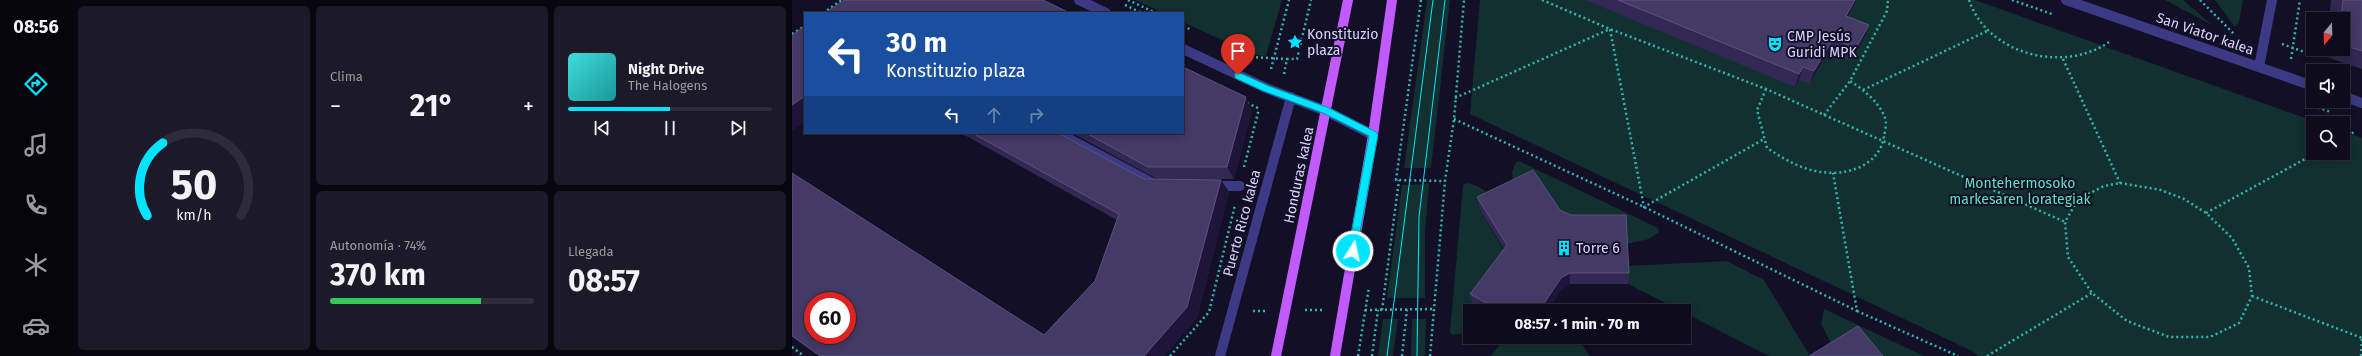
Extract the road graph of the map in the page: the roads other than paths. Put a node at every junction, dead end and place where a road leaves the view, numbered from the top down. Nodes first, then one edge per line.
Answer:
1 (1079, 0) edge
2 (1348, 0) edge
3 (1392, 0) edge
4 (2066, 0) edge
5 (2272, 0) edge
6 (1104, 12) edge
7 (1184, 49) edge
8 (2259, 67) junction
9 (2306, 83) edge
10 (1291, 97) junction
11 (2350, 99) edge
12 (2362, 103) edge
13 (1326, 111) junction
14 (1060, 134) edge
15 (1373, 135) junction
16 (1164, 186) edge
17 (1202, 186) edge
18 (1240, 186) road end
19 (1220, 356) edge
20 (1276, 356) edge
21 (1335, 356) edge

1 - 6 street
2 - 13 main road, Honduras kalea
3 - 15 main road
4 - 8 street, San Viator kalea
5 - 8 street
7 - 10 street
8 - 9 street, San Viator kalea
10 - 13 street
10 - 19 street, Puerto Rico kalea
11 - 12 street
13 - 15 street
13 - 20 main road, Honduras kalea
14 - 16 street
15 - 21 main road
17 - 18 street

